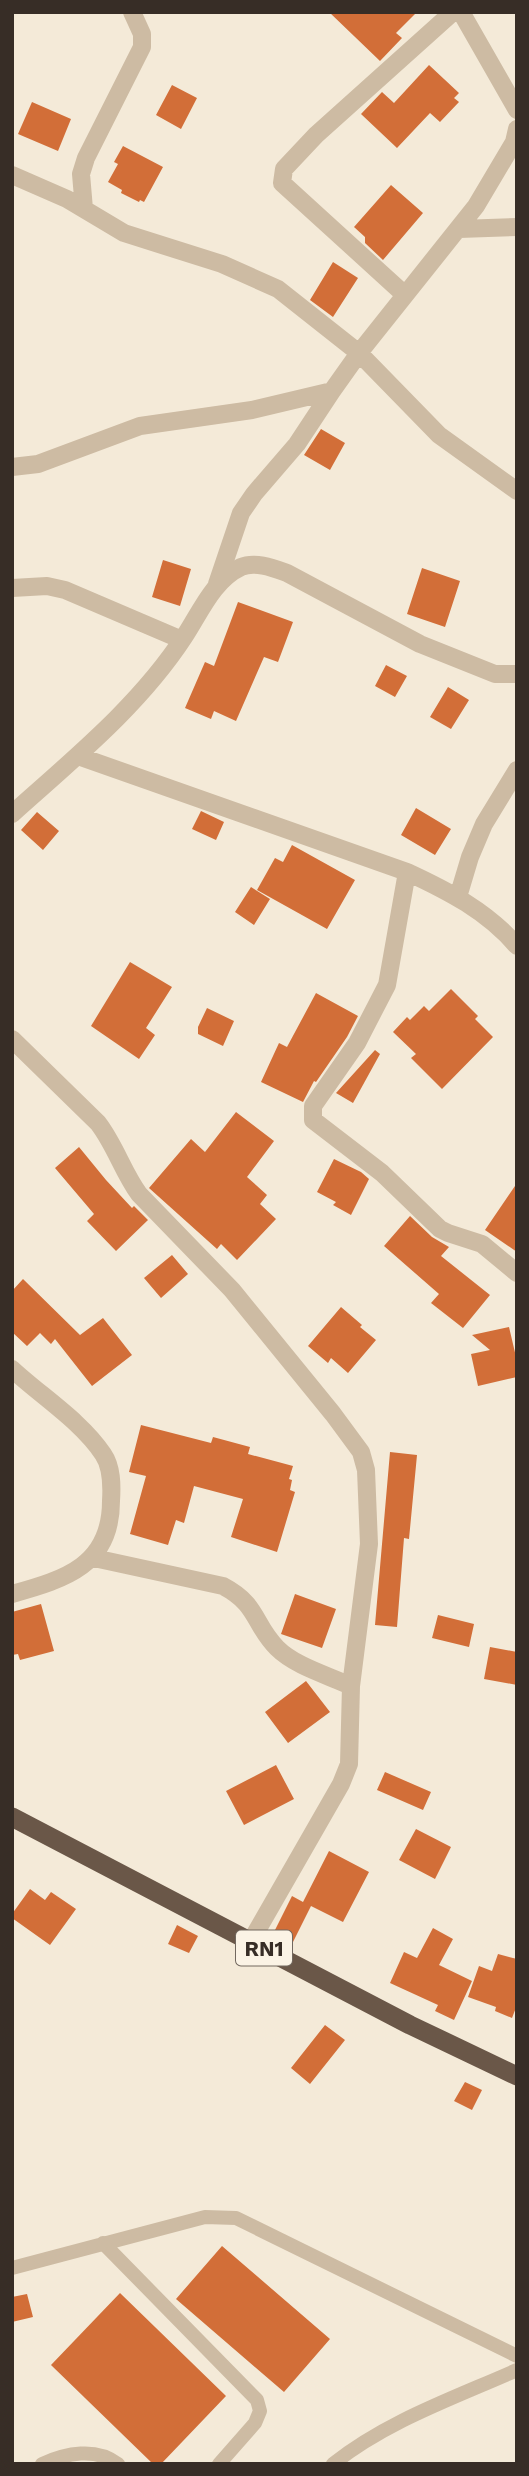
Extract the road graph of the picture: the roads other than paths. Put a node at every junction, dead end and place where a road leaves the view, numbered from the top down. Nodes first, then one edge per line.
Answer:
1 (132, 12) edge
2 (453, 12) edge
3 (461, 12) edge
4 (517, 110) edge
5 (517, 129) edge
6 (12, 175) edge
7 (84, 209) junction
8 (517, 227) edge
9 (459, 229) junction
10 (405, 295) junction
11 (359, 352) junction
12 (332, 391) junction
13 (12, 467) edge
14 (517, 491) edge
15 (217, 584) junction
16 (12, 588) edge
17 (182, 640) junction
18 (517, 674) edge
19 (78, 756) junction
20 (517, 770) edge
21 (12, 814) edge
22 (407, 872) junction
23 (457, 897) junction
24 (517, 946) edge
25 (12, 1039) edge
26 (517, 1273) edge
27 (12, 1369) edge
28 (94, 1558) junction
29 (12, 1594) edge
30 (351, 1686) junction
31 (12, 1817) edge
32 (251, 1941) junction
33 (517, 2076) edge
34 (103, 2243) junction
35 (12, 2268) edge
36 (517, 2356) edge
37 (517, 2370) edge
38 (43, 2464) edge
39 (118, 2464) edge
40 (219, 2464) edge
41 (333, 2464) edge

1 - 7 street
2 - 10 street
3 - 4 street
5 - 9 street
6 - 7 street
7 - 11 street
8 - 9 street
9 - 10 street
10 - 11 street
11 - 12 street
11 - 14 street
12 - 13 street
12 - 15 street
15 - 17 street
15 - 18 street
16 - 17 street
17 - 19 street
19 - 21 street
19 - 22 street
20 - 23 street
22 - 23 street
22 - 26 street
23 - 24 street
25 - 30 street
27 - 28 street
28 - 29 street
28 - 30 street
30 - 32 street
31 - 32 highway, RN1
32 - 33 highway, RN1
34 - 35 lane
34 - 36 lane
34 - 40 lane
37 - 41 lane
38 - 39 lane

